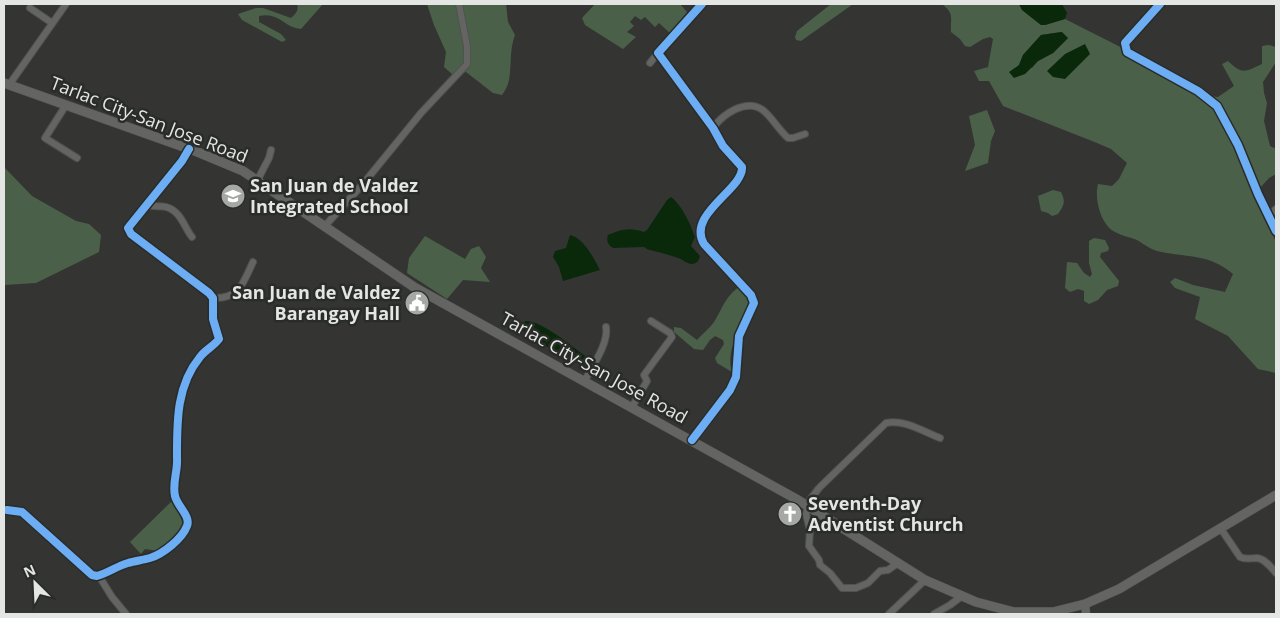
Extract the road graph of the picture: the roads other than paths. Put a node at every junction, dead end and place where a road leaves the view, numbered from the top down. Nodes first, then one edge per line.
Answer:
1 (66, 4) edge
2 (459, 4) edge
3 (702, 4) edge
4 (1160, 4) edge
5 (30, 8) dead end
6 (52, 23) junction
7 (658, 53) junction
8 (650, 64) dead end
9 (7, 84) edge
10 (66, 105) junction
11 (713, 128) junction
12 (805, 134) dead end
13 (189, 149) junction
14 (271, 150) dead end
15 (77, 158) dead end
16 (257, 180) junction
17 (146, 204) junction
18 (1276, 209) edge
19 (1268, 216) junction
20 (324, 227) junction
21 (1276, 232) edge
22 (192, 237) dead end
23 (253, 262) dead end
24 (213, 298) junction
25 (651, 321) dead end
26 (606, 328) dead end
27 (584, 382) junction
28 (632, 408) junction
29 (940, 438) dead end
30 (692, 440) junction
31 (1276, 495) edge
32 (807, 505) junction
33 (8, 510) dead end
34 (1221, 529) junction
35 (898, 563) junction
36 (1276, 573) edge
37 (99, 576) junction
38 (925, 580) junction
39 (962, 596) junction
40 (1085, 604) junction
41 (126, 614) edge
42 (889, 614) edge
43 (934, 614) edge
44 (1086, 614) edge

1 - 6 street
2 - 20 street
3 - 7 street
4 - 19 street
5 - 6 street
6 - 9 street
7 - 8 street
7 - 11 street
9 - 10 main road, Tarlac City-San Jose Road
10 - 13 main road, Tarlac City-San Jose Road
10 - 15 street
11 - 12 street
11 - 30 street
13 - 16 main road, Tarlac City-San Jose Road
13 - 17 street
14 - 16 street
16 - 20 main road, Tarlac City-San Jose Road
17 - 22 street
17 - 24 street
18 - 19 street
19 - 21 street
20 - 27 main road, Tarlac City-San Jose Road
23 - 24 street
24 - 37 street
25 - 28 street
26 - 27 street
27 - 28 main road, Tarlac City-San Jose Road
28 - 30 main road, Tarlac City-San Jose Road
29 - 32 street
30 - 32 main road, Tarlac City-San Jose Road
31 - 34 main road, Tarlac City-San Jose Road
32 - 35 main road, Tarlac City-San Jose Road
32 - 35 street
33 - 37 street
34 - 36 street
34 - 40 main road, Tarlac City-San Jose Road
35 - 38 main road, Tarlac City-San Jose Road
37 - 41 street
38 - 39 main road, Tarlac City-San Jose Road
38 - 42 street
39 - 40 main road, Tarlac City-San Jose Road
39 - 43 street
40 - 44 street

